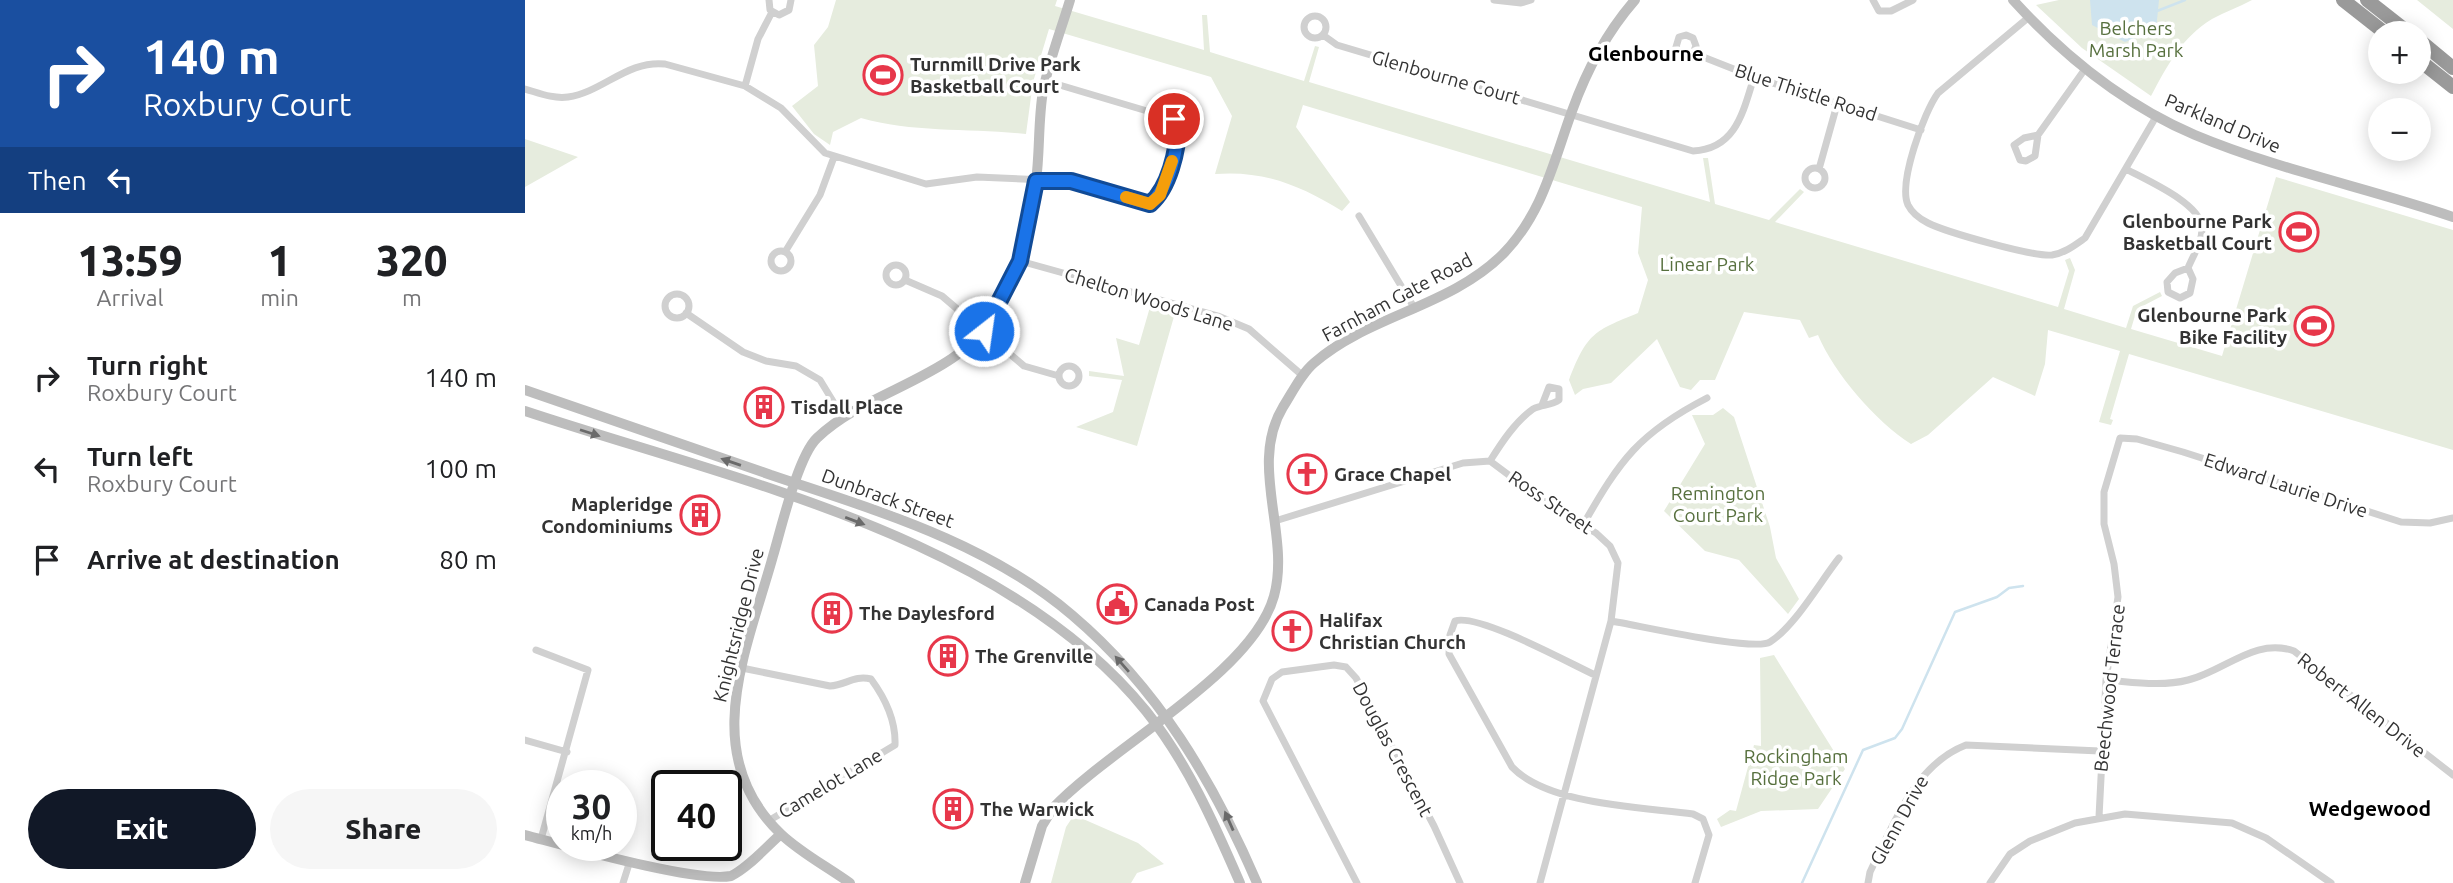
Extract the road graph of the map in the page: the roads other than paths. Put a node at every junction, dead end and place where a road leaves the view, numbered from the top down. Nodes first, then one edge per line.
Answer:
1 (769, 0) edge
2 (791, 0) edge
3 (1070, 0) edge
4 (1494, 0) edge
5 (1531, 0) edge
6 (1635, 0) edge
7 (1874, 0) edge
8 (1913, 0) edge
9 (2013, 0) edge
10 (2343, 0) edge
11 (2367, 0) edge
12 (772, 12) junction
13 (2029, 18) junction
14 (2370, 21) edge
15 (2394, 21) edge
16 (1323, 35) dead end
17 (2431, 50) edge
18 (1693, 53) dead end
19 (2453, 68) edge
20 (2085, 69) junction
21 (2431, 70) edge
22 (1754, 77) junction
23 (1046, 81) junction
24 (745, 86) junction
25 (2453, 87) edge
26 (525, 89) edge
27 (1838, 101) junction
28 (1571, 113) junction
29 (2157, 115) junction
30 (1921, 130) junction
31 (2038, 135) dead end
32 (834, 157) junction
33 (1819, 169) dead end
34 (2126, 169) junction
35 (1036, 181) junction
36 (1359, 216) dead end
37 (2453, 217) edge
38 (785, 252) dead end
39 (1020, 261) junction
40 (2188, 268) dead end
41 (905, 281) dead end
42 (1415, 309) junction
43 (686, 313) dead end
44 (984, 331) junction
45 (1059, 376) dead end
46 (1303, 376) junction
47 (525, 390) edge
48 (1707, 398) dead end
49 (1542, 405) dead end
50 (525, 411) edge
51 (842, 416) junction
52 (2120, 438) joint
53 (1490, 461) junction
54 (796, 484) junction
55 (791, 496) junction
56 (2453, 519) edge
57 (1275, 521) junction
58 (1583, 525) junction
59 (1839, 558) dead end
60 (1611, 621) junction
61 (535, 650) dead end
62 (742, 668) junction
63 (1595, 675) junction
64 (2106, 680) junction
65 (1166, 716) junction
66 (1156, 724) junction
67 (525, 740) edge
68 (2100, 751) junction
69 (567, 752) junction
70 (2453, 775) edge
71 (1564, 796) junction
72 (2099, 817) junction
73 (770, 820) junction
74 (781, 834) junction
75 (525, 835) edge
76 (541, 839) junction
77 (629, 864) junction
78 (713, 882) edge
79 (624, 883) edge
80 (850, 883) edge
81 (1025, 883) edge
82 (1240, 883) edge
83 (1257, 883) edge
84 (1357, 883) edge
85 (1460, 883) edge
86 (1540, 883) edge
87 (1695, 883) edge
88 (1868, 883) edge
89 (1990, 883) edge
90 (2331, 883) edge

1 - 12 street
2 - 12 street
3 - 23 street
4 - 5 street
6 - 28 street, Farnham Gate Road
7 - 8 street
9 - 13 street, Parkland Drive
10 - 14 highway
11 - 15 highway
12 - 24 street
13 - 20 street, Parkland Drive
13 - 30 street
16 - 28 street, Glenbourne Court
17 - 19 highway
18 - 22 street, Blue Thistle Road
20 - 29 street, Parkland Drive
20 - 31 street
21 - 25 highway
22 - 27 street, Blue Thistle Road
22 - 28 street, Glenbourne Court
23 - 35 street
23 - 35 street
24 - 26 street
24 - 32 street
27 - 30 street, Blue Thistle Road
27 - 33 street
28 - 42 street, Farnham Gate Road
29 - 34 street
29 - 37 street, Parkland Drive
30 - 34 street
32 - 35 street
32 - 38 street
34 - 40 street
35 - 39 street
36 - 42 street
39 - 44 street
39 - 46 street, Chelton Woods Lane
41 - 44 street
42 - 46 street, Farnham Gate Road
43 - 51 street
44 - 45 street
44 - 51 street, Knightsridge Drive
46 - 57 street, Farnham Gate Road
54 -> 47 street, Dunbrack Street
48 - 58 street
49 - 53 street
50 -> 55 street, Dunbrack Street
51 - 54 street, Knightsridge Drive
52 - 56 street, Edward Laurie Drive
52 - 64 street, Beechwood Terrace
53 - 57 street, Ross Street
53 - 58 street, Ross Street
54 - 55 street, Knightsridge Drive
65 -> 54 street, Dunbrack Street
55 - 62 street, Knightsridge Drive
55 -> 66 street, Dunbrack Street
57 - 65 street, Farnham Gate Road
58 - 60 street, Ross Street
59 - 60 street
60 - 63 street, Ross Street
61 - 69 street
62 - 73 street, Knightsridge Drive
62 - 73 street, Camelot Lane
63 - 71 street, Ross Street
63 - 71 street
64 - 68 street, Beechwood Terrace
64 - 70 street, Robert Allen Drive
65 - 66 street, Farnham Gate Road
83 -> 65 street, Dunbrack Street
66 - 81 street, Farnham Gate Road
66 - 82 street, Dunbrack Street
67 - 69 street
68 - 72 street, Beechwood Terrace
68 - 88 street, Glenn Drive
69 - 76 street
71 - 86 street, Ross Street
71 - 87 street
72 - 89 street
72 - 90 street
73 - 74 street, Knightsridge Drive
74 - 78 street
74 - 80 street, Knightsridge Drive
75 - 76 street
76 - 77 street
77 - 78 street
77 - 79 street
84 - 85 street, Douglas Crescent

